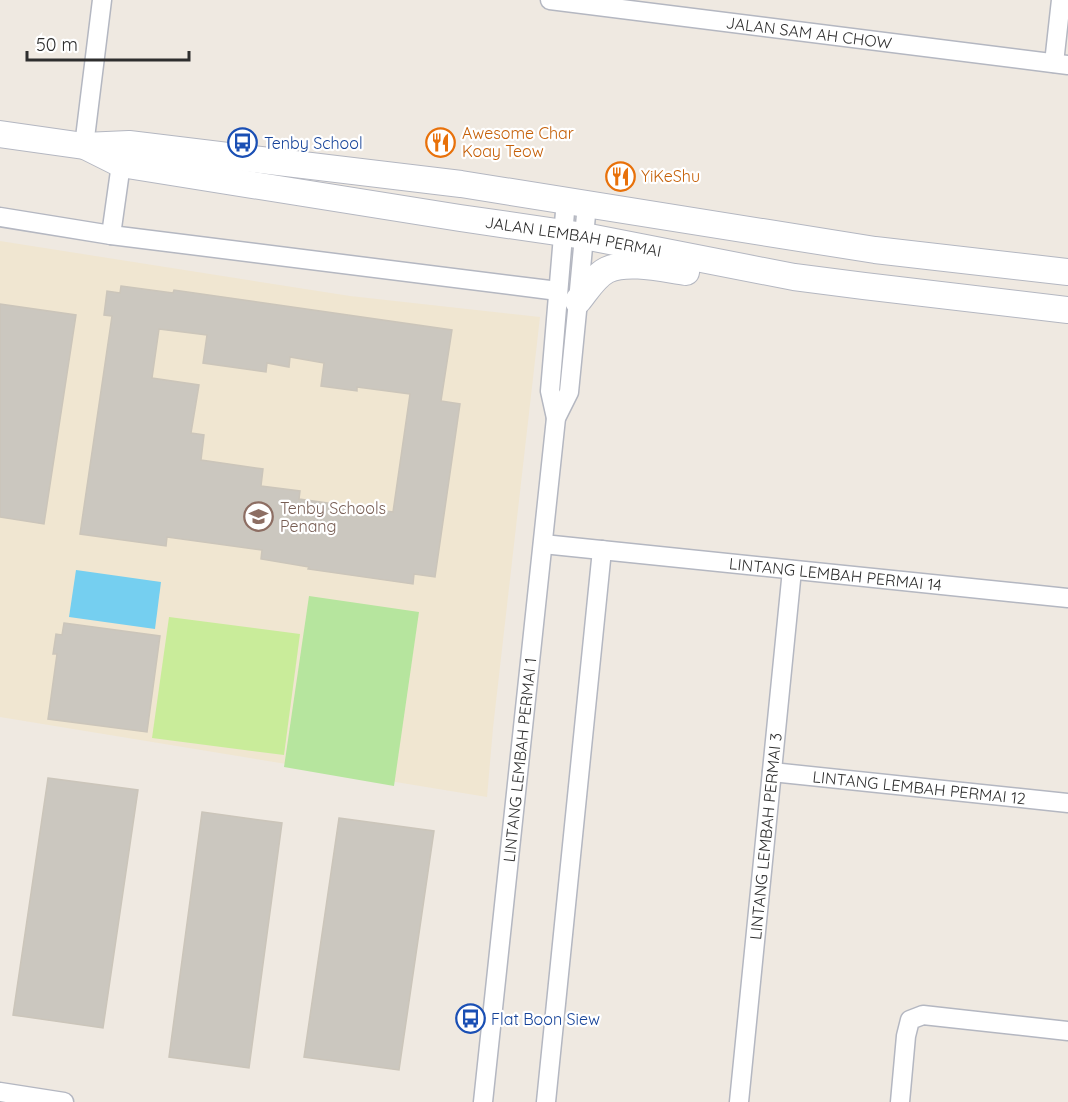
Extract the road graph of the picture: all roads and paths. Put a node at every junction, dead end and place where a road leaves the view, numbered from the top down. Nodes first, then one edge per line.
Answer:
1 (102, 0) edge
2 (550, 0) edge
3 (1061, 0) edge
4 (1061, 64) edge
5 (0, 134) edge
6 (84, 146) junction
7 (122, 164) junction
8 (576, 202) junction
9 (0, 217) edge
10 (573, 234) junction
11 (111, 235) junction
12 (1068, 272) edge
13 (794, 277) junction
14 (568, 296) junction
15 (1068, 310) edge
16 (543, 544) junction
17 (602, 550) junction
18 (792, 570) junction
19 (1068, 598) edge
20 (772, 772) junction
21 (1068, 803) edge
22 (1068, 1030) edge
23 (0, 1092) edge
24 (64, 1102) edge
25 (483, 1102) edge
26 (546, 1102) edge
27 (739, 1102) edge
28 (900, 1102) edge

1 - 6 street
2 - 4 street, JALAN SAM AH CHOW
3 - 4 street
5 - 6 main road, JALAN LEMBAH PERMAI
6 - 7 main road, JALAN LEMBAH PERMAI
6 - 8 main road, JALAN LEMBAH PERMAI
7 - 10 main road, JALAN LEMBAH PERMAI
7 - 11 street
8 - 10 street, LINTANG LEMBAH PERMAI 1
8 - 12 main road, JALAN LEMBAH PERMAI
9 - 11 street
10 - 13 main road, JALAN LEMBAH PERMAI
10 - 14 street, LINTANG LEMBAH PERMAI 1
11 - 14 street
13 - 14 main road
13 - 15 main road, JALAN LEMBAH PERMAI
14 - 16 street, LINTANG LEMBAH PERMAI 1
16 - 17 street, LINTANG LEMBAH PERMAI 14
16 - 25 street, LINTANG LEMBAH PERMAI 1
17 - 18 street, LINTANG LEMBAH PERMAI 14
17 - 26 street
18 - 19 street, LINTANG LEMBAH PERMAI 14
18 - 20 street, LINTANG LEMBAH PERMAI 3
20 - 21 street, LINTANG LEMBAH PERMAI 12
20 - 27 street, LINTANG LEMBAH PERMAI 3
22 - 28 street
23 - 24 street

